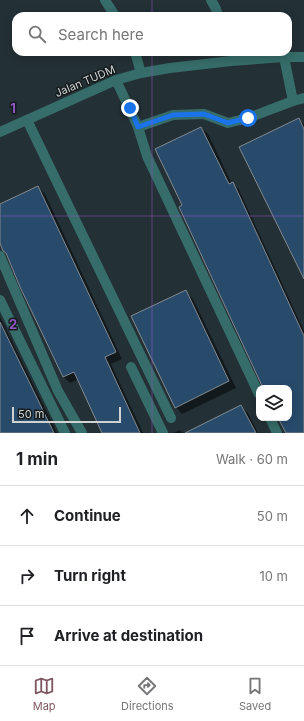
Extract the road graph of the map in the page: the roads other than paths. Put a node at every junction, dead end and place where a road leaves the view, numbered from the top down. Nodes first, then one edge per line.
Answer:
1 (105, 0) edge
2 (212, 0) edge
3 (112, 12) edge
4 (216, 12) edge
5 (136, 56) edge
6 (230, 57) edge
7 (284, 57) junction
8 (304, 57) edge
9 (141, 73) junction
10 (116, 80) junction
11 (304, 98) edge
12 (293, 101) junction
13 (27, 120) junction
14 (138, 127) junction
15 (0, 132) edge
16 (0, 256) edge
17 (0, 300) edge
18 (131, 367) dead end
19 (256, 388) edge
20 (171, 418) dead end
21 (271, 421) edge
22 (65, 433) edge
23 (82, 433) edge
24 (163, 433) edge
25 (277, 433) edge

1 - 3 street
2 - 4 street
5 - 9 street
6 - 7 street, Jalan TUDM
6 - 9 street, Jalan TUDM
7 - 8 street, Jalan TUDM
7 - 12 street
9 - 10 street, Jalan TUDM
10 - 13 street, Jalan TUDM
10 - 14 street
11 - 12 street
12 - 14 street
13 - 15 street, Jalan TUDM
13 - 20 street
14 - 19 street
16 - 23 street
17 - 22 street
18 - 24 street
21 - 25 street

